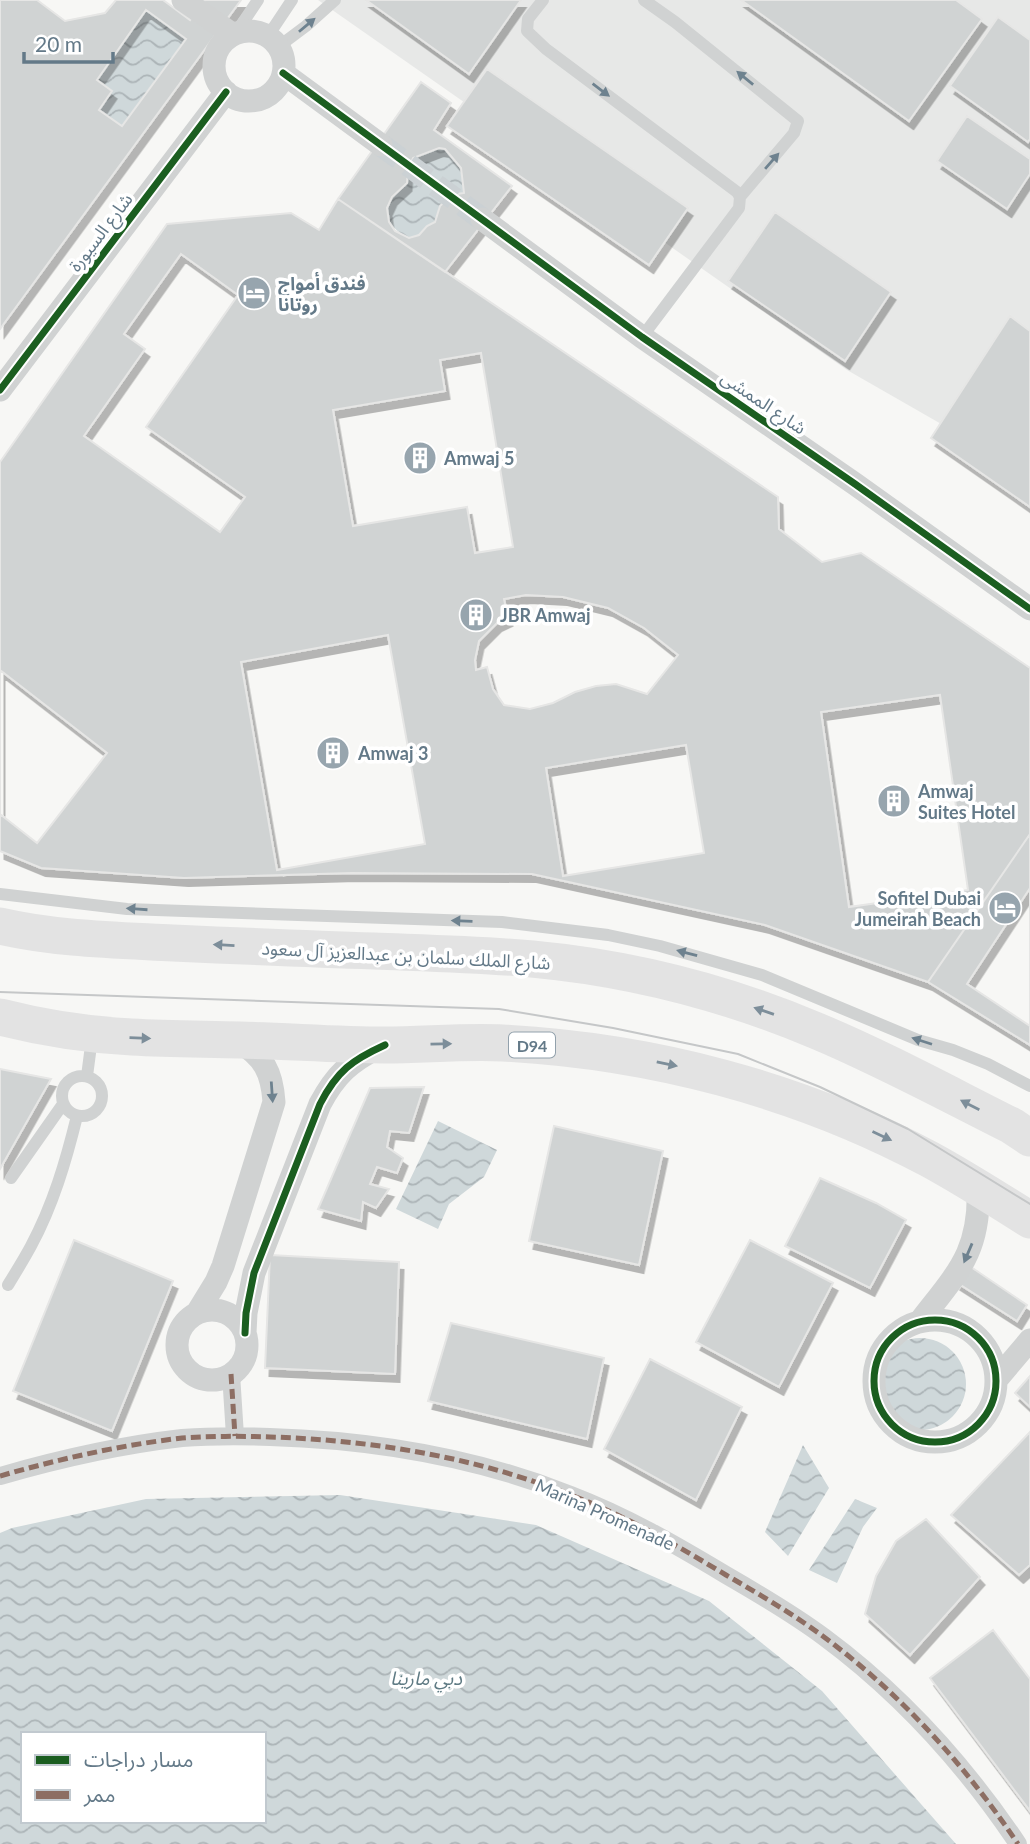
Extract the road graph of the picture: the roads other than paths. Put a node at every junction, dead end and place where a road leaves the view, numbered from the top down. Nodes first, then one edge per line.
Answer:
1 (183, 0) edge
2 (258, 0) edge
3 (292, 0) edge
4 (335, 0) edge
5 (542, 0) edge
6 (644, 0) edge
7 (234, 33) junction
8 (273, 42) junction
9 (283, 73) junction
10 (226, 92) junction
11 (381, 145) tunnel mouth
12 (740, 197) junction
13 (482, 219) tunnel mouth
14 (642, 337) junction
15 (0, 390) edge
16 (1030, 609) edge
17 (0, 894) edge
18 (0, 926) edge
19 (0, 1017) edge
20 (93, 1034) junction
21 (235, 1040) junction
22 (384, 1045) junction
23 (87, 1076) junction
24 (1030, 1086) edge
25 (63, 1104) junction
26 (77, 1116) junction
27 (1030, 1138) edge
28 (10, 1178) dead end
29 (978, 1186) junction
30 (1030, 1220) edge
31 (8, 1285) dead end
32 (197, 1313) junction
33 (921, 1320) junction
34 (245, 1333) junction
35 (1030, 1340) edge
36 (231, 1374) junction
37 (997, 1379) junction
38 (235, 1436) junction
39 (0, 1476) edge
40 (1018, 1844) edge

1 - 7 street
2 - 7 lane
3 - 8 lane
8 -> 4 lane
5 -> 12 lane
12 -> 6 lane
7 - 8 street
7 - 10 street
8 - 9 street
9 - 10 street
9 - 11 street
10 - 15 street, شارع السيورة
12 - 14 lane
13 - 14 street, شارع الممشى
14 - 16 street, شارع الممشى
24 -> 17 lane
27 -> 18 main road, شارع الملك سلمان بن عبدالعزيز آل سعود
19 - 20 main road, D94
20 -> 21 main road, D94
20 - 23 lane
21 - 22 main road, D94
21 -> 32 street
22 -> 29 main road, D94
22 - 34 street
23 - 25 lane
23 - 26 lane
25 - 26 lane
25 - 28 lane
26 - 31 lane
29 - 30 main road, D94
29 -> 33 street
32 - 34 street
32 - 36 street
33 - 37 street
33 - 37 street
34 - 36 street
35 - 37 street
36 - 38 street
38 - 39 street, Marina Promenade
38 - 40 street, Marina Promenade

